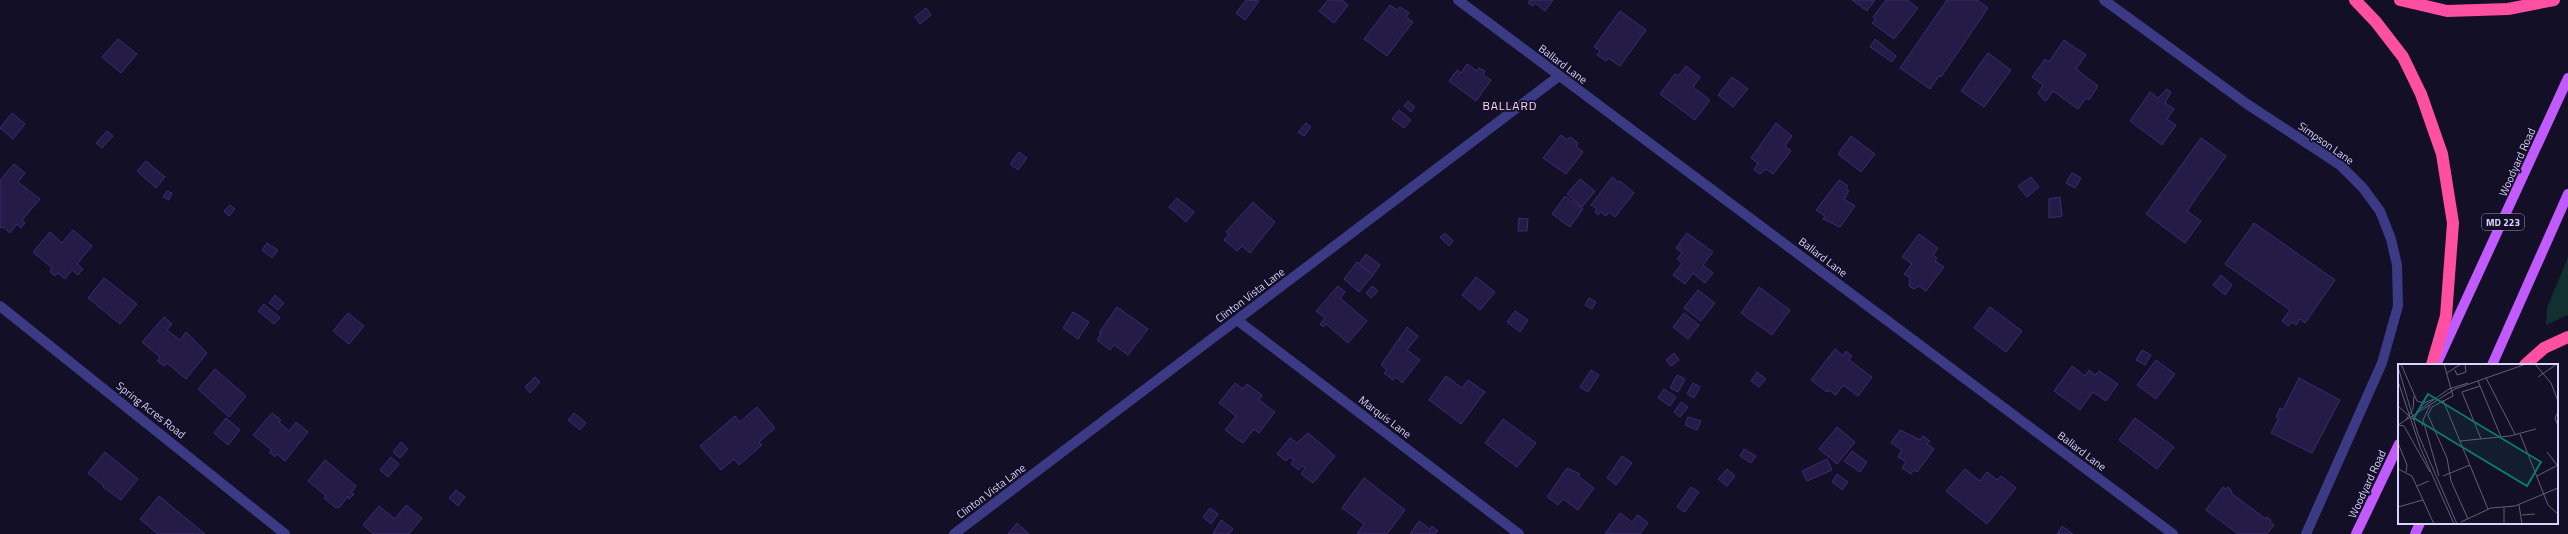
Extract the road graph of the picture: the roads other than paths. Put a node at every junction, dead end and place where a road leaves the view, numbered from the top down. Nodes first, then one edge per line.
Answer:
1 (1458, 0) edge
2 (2104, 0) edge
3 (2355, 0) edge
4 (2400, 0) edge
5 (2554, 0) edge
6 (1559, 76) junction
7 (2568, 78) edge
8 (2568, 194) edge
9 (0, 306) edge
10 (1237, 320) junction
11 (2568, 337) edge
12 (2432, 364) edge
13 (2436, 364) edge
14 (2492, 364) edge
15 (2526, 364) edge
16 (2398, 446) edge
17 (2384, 476) junction
18 (2420, 524) edge
19 (285, 534) edge
20 (954, 534) edge
21 (1519, 534) edge
22 (2173, 534) edge
23 (2306, 534) edge
24 (2356, 534) edge
25 (2363, 534) edge
26 (2415, 534) edge

1 - 6 street, Ballard Lane
2 - 23 street, Simpson Lane
3 - 12 highway
4 - 5 highway
6 - 10 street, Clinton Vista Lane
6 - 22 street, Ballard Lane
7 - 13 main road, Woodyard Road / MD 223
8 - 14 main road
9 - 19 street, Spring Acres Road
10 - 20 street, Clinton Vista Lane
10 - 21 street, Marquis Lane
11 - 15 highway
16 - 17 main road, Woodyard Road
17 - 24 main road, Woodyard Road
17 - 25 main road
18 - 26 main road

